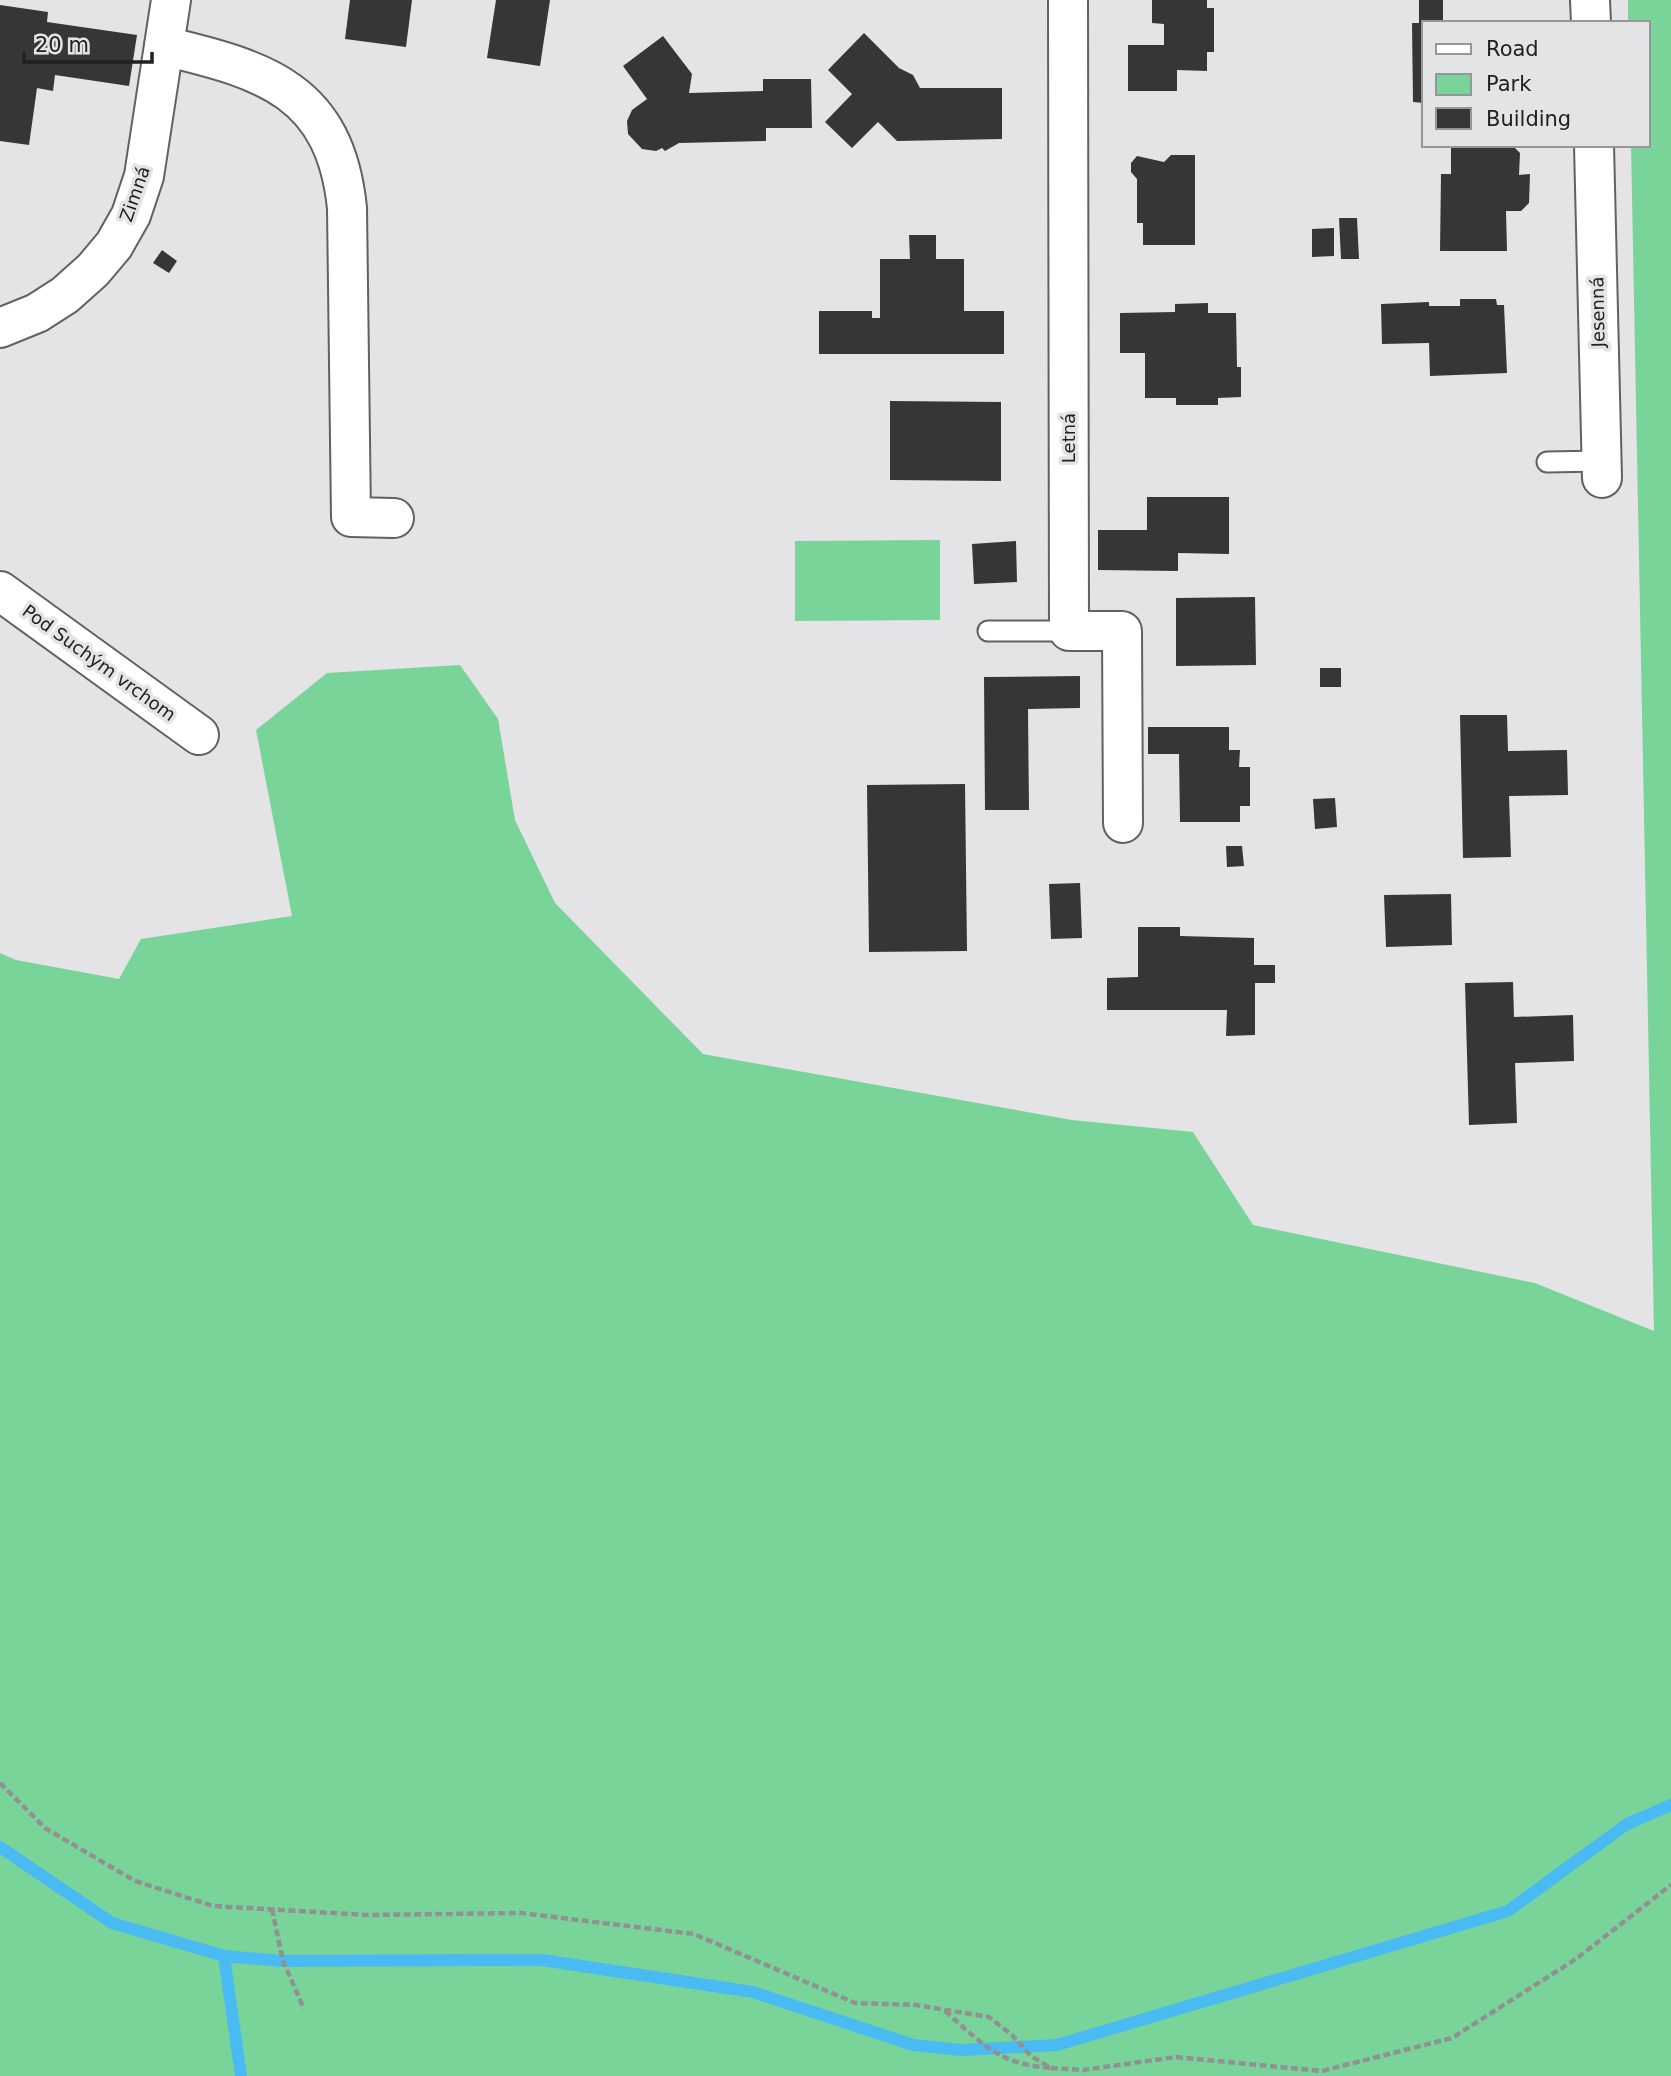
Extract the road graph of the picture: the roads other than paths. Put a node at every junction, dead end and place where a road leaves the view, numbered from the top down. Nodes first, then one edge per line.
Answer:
1 (171, 0) edge
2 (1068, 0) edge
3 (1590, 0) edge
4 (1591, 21) edge
5 (164, 46) junction
6 (1594, 147) edge
7 (0, 328) edge
8 (1547, 462) dead end
9 (1602, 470) joint
10 (394, 518) dead end
11 (0, 591) edge
12 (988, 631) dead end
13 (1069, 631) junction
14 (199, 735) dead end
15 (1123, 824) dead end

1 - 5 street, Zimná
2 - 13 street, Letná
3 - 4 street
5 - 7 street, Zimná
5 - 10 street
6 - 9 street, Jesenná
8 - 9 lane
11 - 14 street, Pod Suchým vrchom
12 - 13 lane
13 - 15 street

